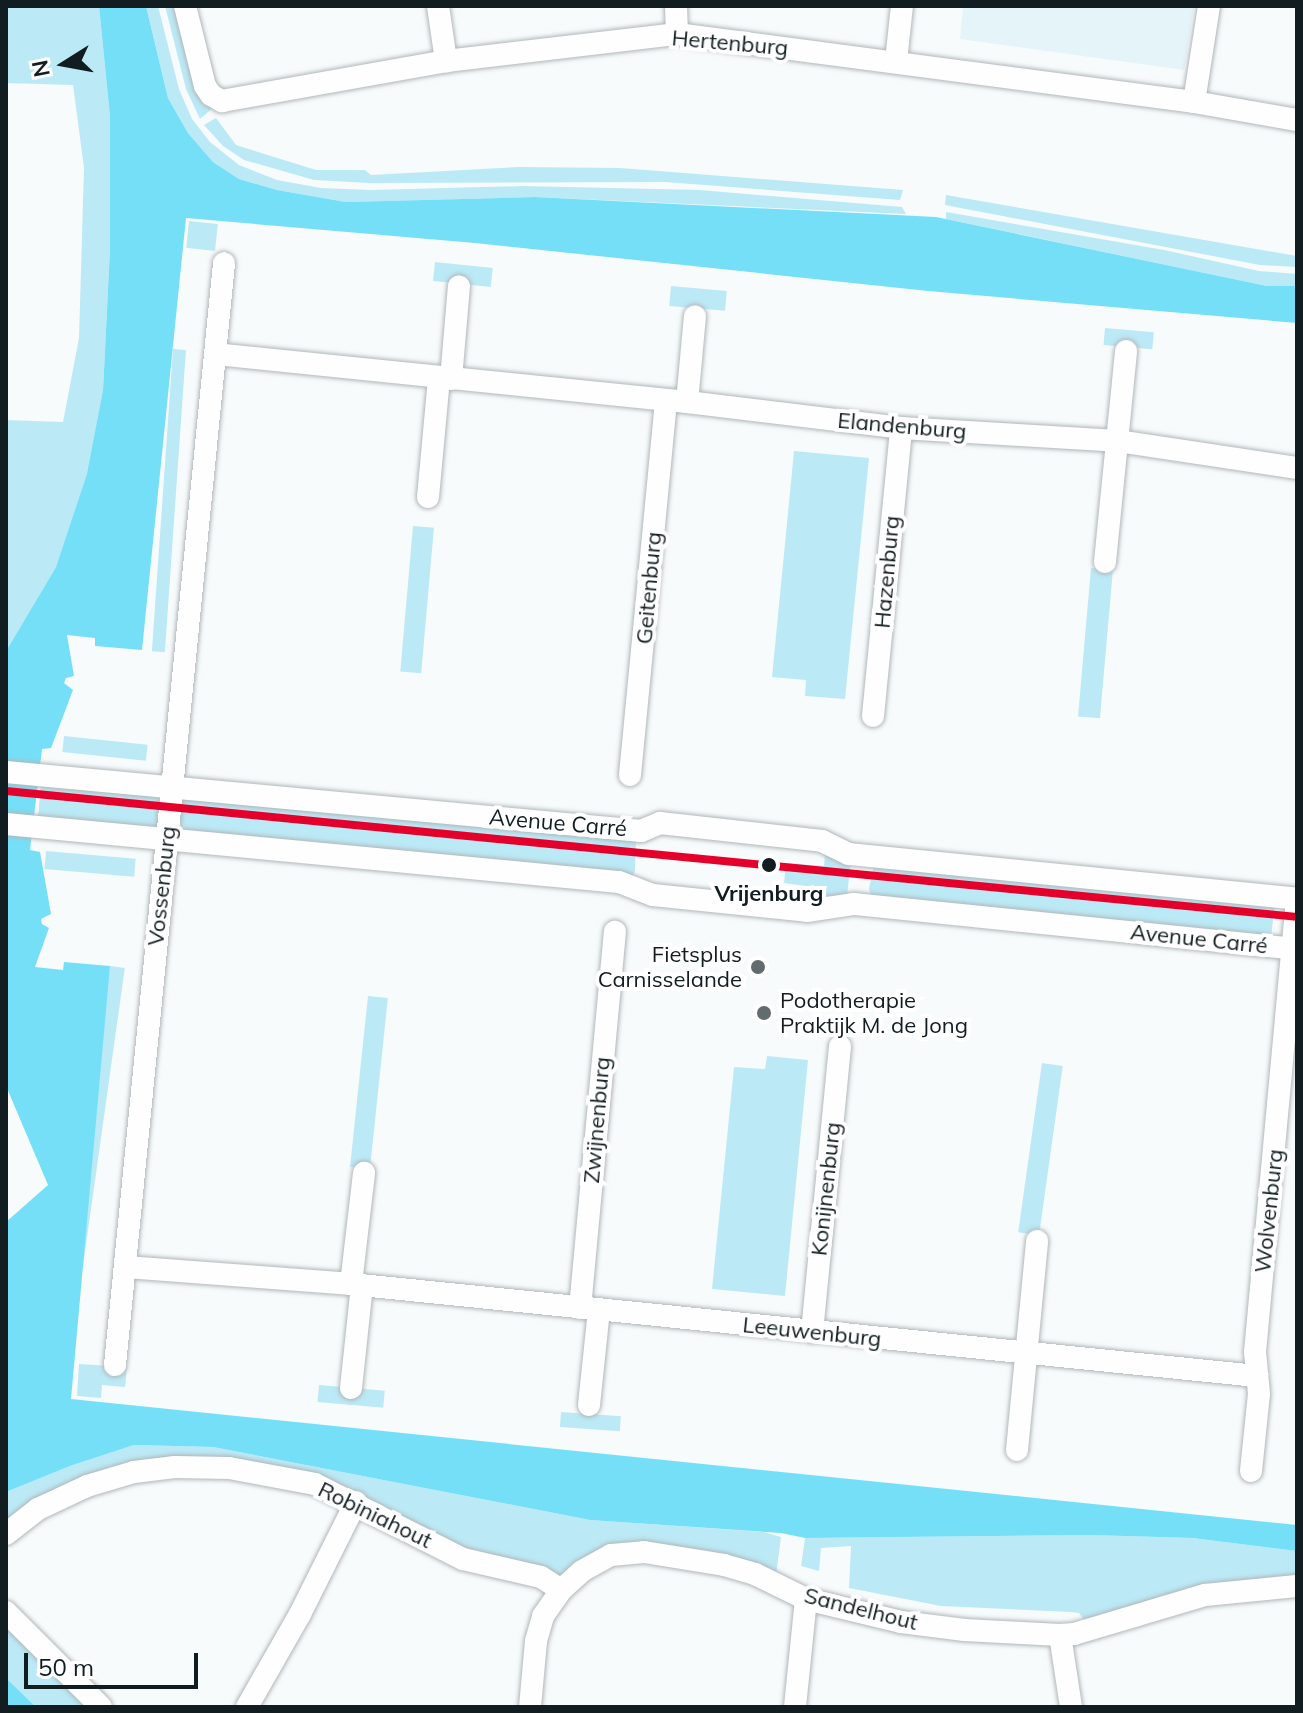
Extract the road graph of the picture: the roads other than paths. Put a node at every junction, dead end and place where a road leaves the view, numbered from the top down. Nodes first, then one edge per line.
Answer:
1 (185, 6) edge
2 (438, 6) edge
3 (676, 6) edge
4 (902, 6) edge
5 (1209, 6) edge
6 (677, 34) junction
7 (446, 61) junction
8 (896, 61) junction
9 (1194, 102) junction
10 (1297, 120) edge
11 (224, 263) dead end
12 (459, 286) dead end
13 (695, 316) dead end
14 (1126, 351) dead end
15 (215, 354) junction
16 (445, 378) junction
17 (676, 402) junction
18 (901, 428) junction
19 (1118, 441) junction
20 (1297, 468) edge
21 (428, 497) dead end
22 (1105, 562) dead end
23 (873, 716) dead end
24 (6, 772) edge
25 (630, 775) dead end
26 (172, 788) junction
27 (6, 824) edge
28 (167, 836) junction
29 (1297, 901) edge
30 (615, 932) dead end
31 (1295, 949) edge
32 (840, 1046) dead end
33 (364, 1173) dead end
34 (1037, 1241) dead end
35 (127, 1267) junction
36 (356, 1284) junction
37 (590, 1309) junction
38 (812, 1332) junction
39 (1026, 1355) junction
40 (115, 1365) dead end
41 (1257, 1376) junction
42 (351, 1388) dead end
43 (589, 1405) dead end
44 (1017, 1450) dead end
45 (1251, 1471) dead end
46 (356, 1502) junction
47 (6, 1534) edge
48 (1297, 1586) edge
49 (561, 1590) junction
50 (806, 1599) junction
51 (6, 1612) edge
52 (1060, 1635) junction
53 (101, 1707) edge
54 (247, 1707) edge
55 (530, 1707) edge
56 (795, 1707) edge
57 (1071, 1707) edge

1 - 7 street, Hertenburg
2 - 7 street
3 - 6 street
4 - 8 street
5 - 9 street
6 - 7 street, Hertenburg
6 - 8 street, Hertenburg
8 - 9 street, Hertenburg
9 - 10 street, Hertenburg
11 - 15 street, Vossenburg
12 - 16 street
13 - 17 street
14 - 19 street
15 - 16 street, Elandenburg
15 - 26 street, Vossenburg
16 - 17 street, Elandenburg
16 - 21 street
17 - 18 street, Elandenburg
17 - 25 street, Geitenburg
18 - 19 street, Elandenburg
18 - 23 street, Hazenburg
19 - 20 street, Elandenburg
19 - 22 street
24 - 26 street, Avenue Carré
26 - 28 street, Vossenburg
26 - 29 street, Avenue Carré
27 - 28 street, Avenue Carré
28 - 31 street, Avenue Carré
28 - 35 street, Vossenburg
29 - 31 street, Wolvenburg
30 - 37 street, Zwijnenburg
31 - 41 street, Wolvenburg
32 - 38 street, Konijnenburg
33 - 36 street
34 - 39 street
35 - 36 street, Leeuwenburg
35 - 40 street, Vossenburg
36 - 37 street, Leeuwenburg
36 - 42 street
37 - 38 street, Leeuwenburg
37 - 43 street
38 - 39 street, Leeuwenburg
39 - 41 street, Leeuwenburg
39 - 44 street
41 - 45 street, Wolvenburg
46 - 47 street, Robiniahout
46 - 49 street, Robiniahout
46 - 54 street
48 - 52 street, Sandelhout
49 - 50 street, Sandelhout
49 - 55 street, Sandelhout
50 - 52 street, Sandelhout
50 - 56 street
51 - 53 street
52 - 57 street

